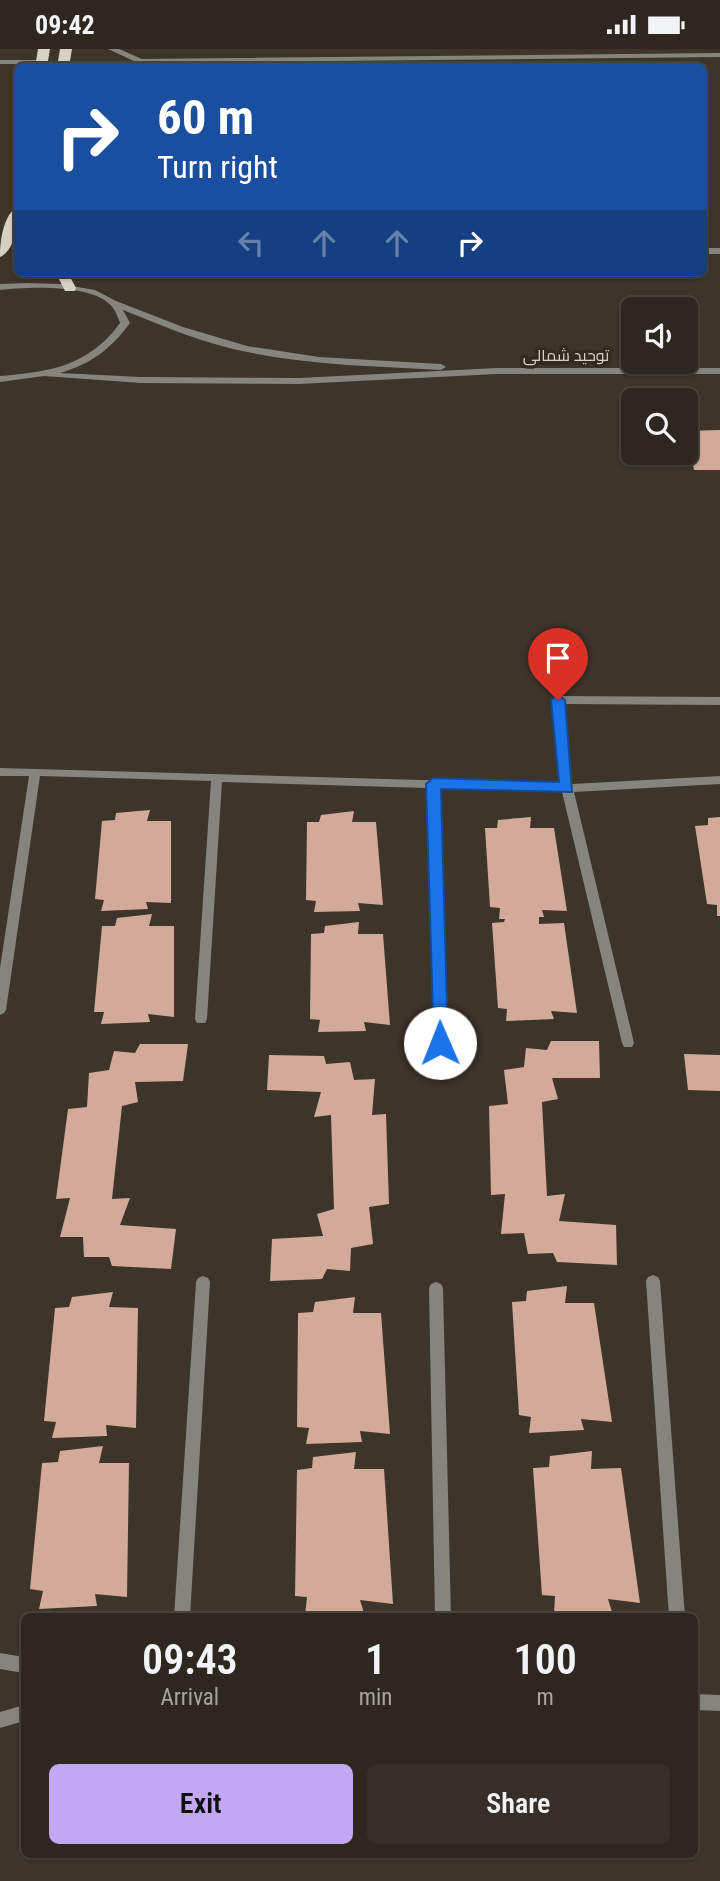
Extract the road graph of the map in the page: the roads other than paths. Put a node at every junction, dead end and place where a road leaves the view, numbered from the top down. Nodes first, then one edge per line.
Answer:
1 (113, 49) edge
2 (720, 55) edge
3 (613, 56) junction
4 (141, 61) junction
5 (0, 62) edge
6 (414, 62) edge
7 (21, 63) edge
8 (136, 63) edge
9 (614, 63) edge
10 (14, 220) edge
11 (0, 253) edge
12 (64, 277) edge
13 (0, 287) edge
14 (70, 288) junction
15 (114, 303) junction
16 (497, 371) junction
17 (720, 371) edge
18 (48, 375) junction
19 (0, 379) edge
20 (720, 701) edge
21 (0, 772) edge
22 (35, 772) junction
23 (217, 777) junction
24 (720, 780) edge
25 (433, 784) junction
26 (567, 788) junction
27 (0, 1010) edge
28 (201, 1019) dead end
29 (440, 1043) dead end
30 (628, 1043) dead end
31 (203, 1282) dead end
32 (653, 1282) dead end
33 (436, 1288) dead end
34 (182, 1613) edge
35 (443, 1613) edge
36 (677, 1613) edge
37 (0, 1661) edge
38 (21, 1664) edge
39 (698, 1702) edge
40 (720, 1703) edge
41 (21, 1714) edge
42 (0, 1720) edge

1 - 4 street
2 - 3 street
3 - 6 street
3 - 9 street
4 - 6 street
4 - 8 street
5 - 7 street
10 - 11 main road
12 - 14 main road
13 - 14 street
14 - 15 street
15 - 16 street
15 - 18 street
16 - 17 street, توحید شمالی
16 - 18 street
18 - 19 street
20 - 26 street
21 - 22 street
22 - 23 street
22 - 27 street
23 - 25 street
23 - 28 street
24 - 26 street
25 - 26 street
25 - 29 street
26 - 30 street
31 - 34 street
32 - 36 street
33 - 35 street
37 - 38 street
39 - 40 street
41 - 42 street

